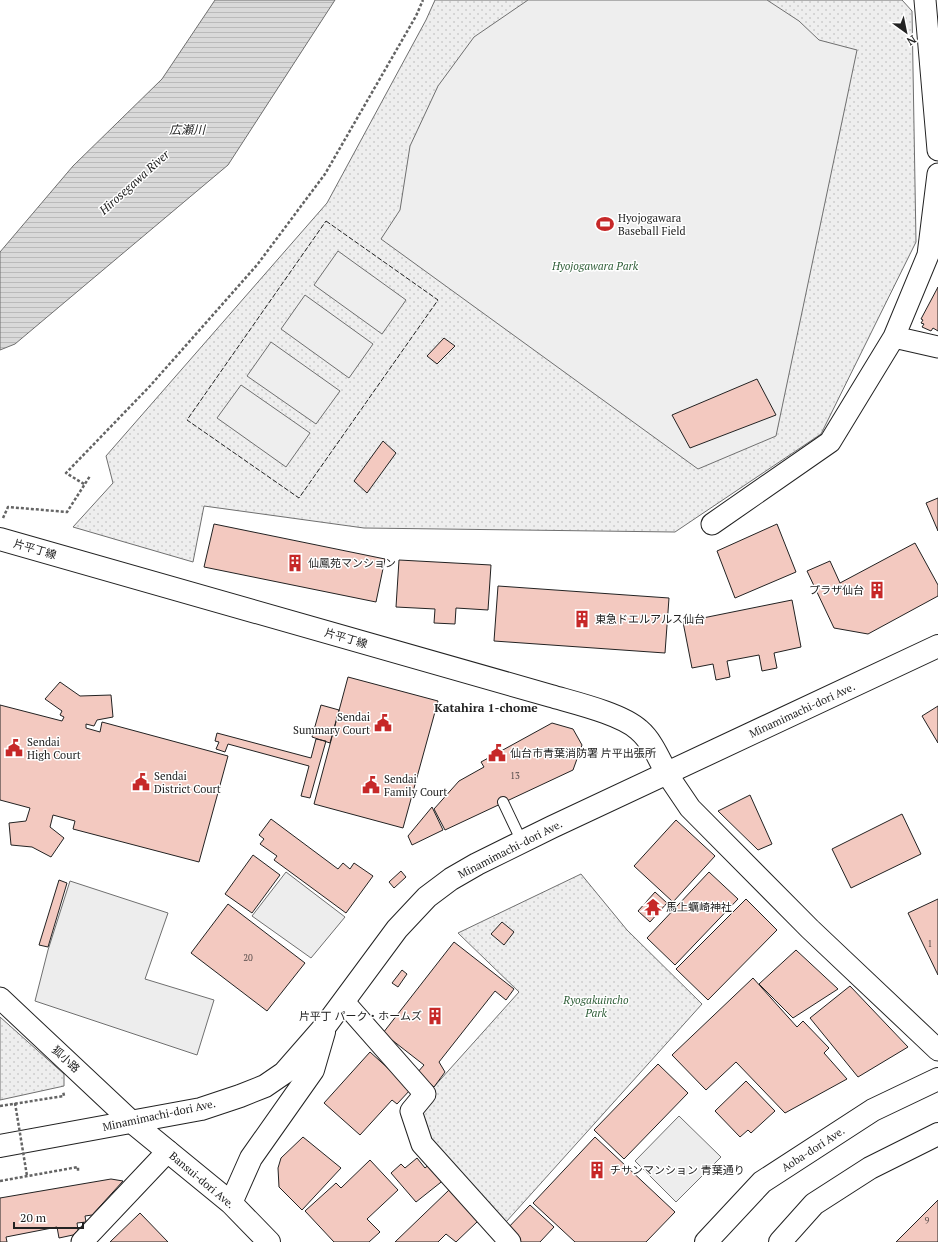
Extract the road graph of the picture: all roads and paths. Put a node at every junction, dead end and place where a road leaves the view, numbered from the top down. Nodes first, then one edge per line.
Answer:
1 (423, 0) edge
2 (925, 0) edge
3 (938, 150) edge
4 (938, 174) edge
5 (894, 337) junction
6 (938, 347) edge
7 (90, 476) dead end
8 (84, 484) junction
9 (712, 524) dead end
10 (0, 531) edge
11 (938, 646) edge
12 (668, 774) junction
13 (503, 802) dead end
14 (522, 842) junction
15 (0, 998) edge
16 (344, 1002) junction
17 (326, 1025) junction
18 (938, 1050) edge
19 (938, 1078) edge
20 (63, 1092) dead end
21 (15, 1103) junction
22 (0, 1106) edge
23 (132, 1122) junction
24 (938, 1134) edge
25 (0, 1146) edge
26 (168, 1152) junction
27 (78, 1171) dead end
28 (27, 1176) junction
29 (0, 1181) edge
30 (230, 1202) junction
31 (82, 1242) edge
32 (269, 1242) edge
33 (510, 1242) edge
34 (706, 1242) edge
35 (780, 1242) edge

1 - 8 path
2 - 3 street
4 - 5 street
5 - 6 street
5 - 9 street
7 - 8 path
8 - 10 path
10 - 12 street, 片平丁線
11 - 12 street, Minamimachi-dori Ave.
12 - 14 street, Minamimachi-dori Ave.
12 - 18 street
13 - 14 lane
14 - 16 street, Minamimachi-dori Ave.
15 - 23 street, 狐小路
16 - 17 street, Minamimachi-dori Ave.
16 - 33 street
17 - 23 street, Minamimachi-dori Ave.
17 - 30 street
19 - 34 street, Aoba-dori Ave.
20 - 21 path
21 - 22 path
21 - 28 path, bridge
23 - 25 street, Minamimachi-dori Ave.
23 - 26 street, Bansui-dori Ave.
24 - 35 street
26 - 30 street, Bansui-dori Ave.
26 - 31 street
27 - 28 path
28 - 29 path
30 - 32 street, Bansui-dori Ave.

